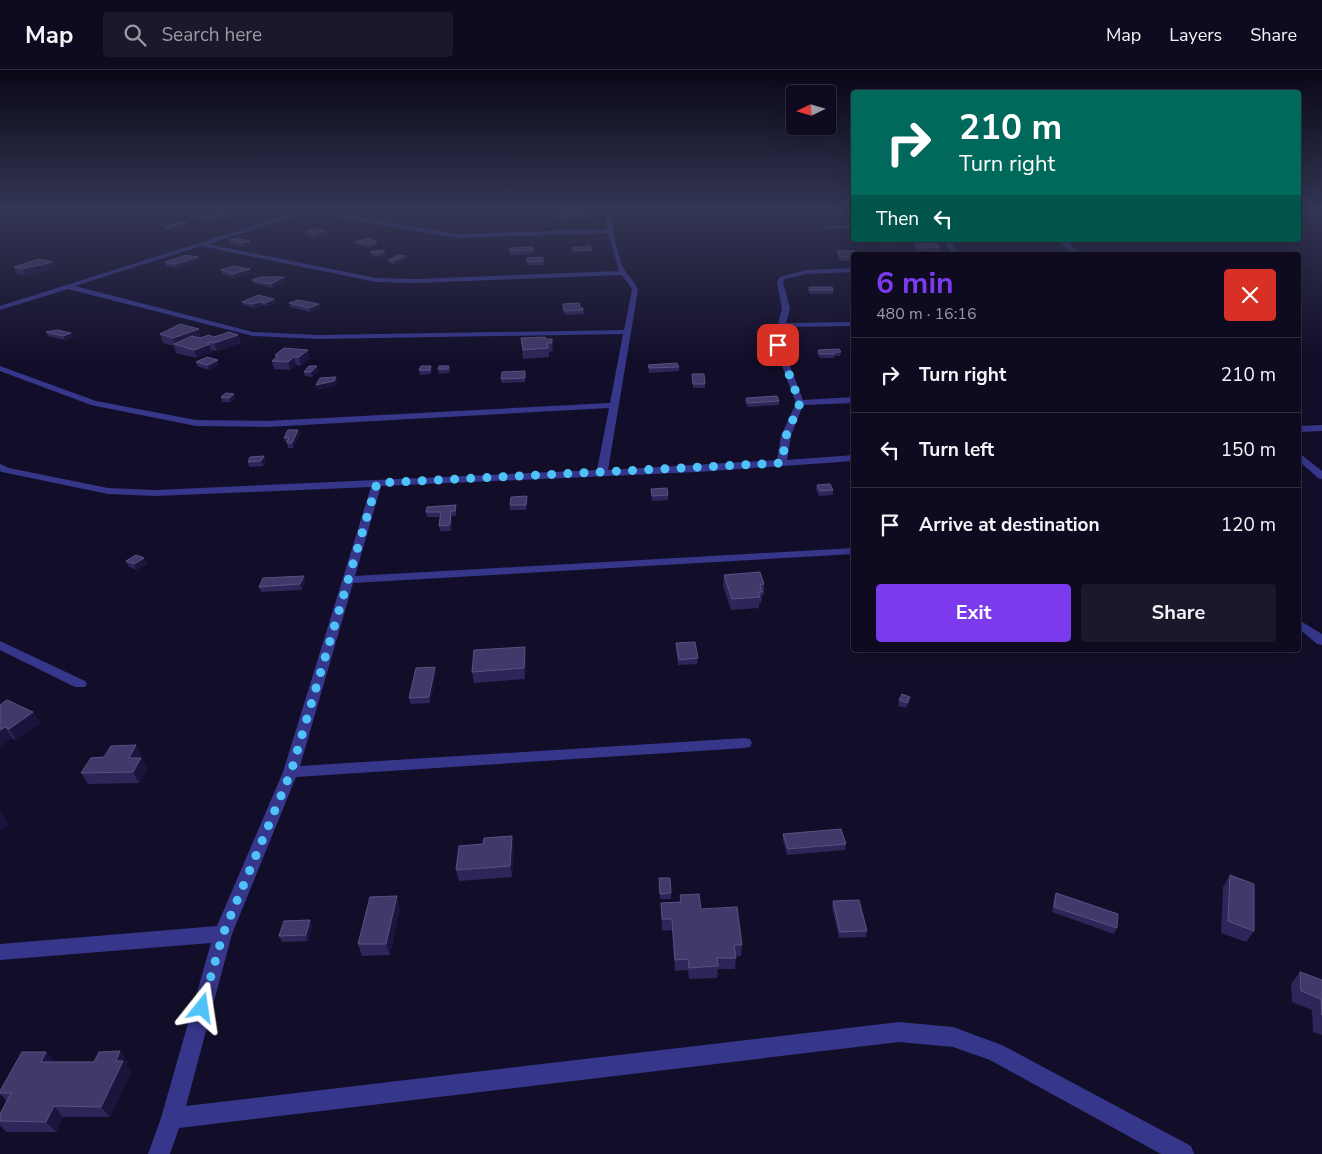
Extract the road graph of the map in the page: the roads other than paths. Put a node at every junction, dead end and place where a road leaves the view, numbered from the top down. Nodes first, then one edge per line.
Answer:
1 (152, 259) edge
2 (271, 259) edge
3 (619, 259) edge
4 (851, 270) edge
5 (623, 273) junction
6 (65, 286) junction
7 (0, 308) edge
8 (851, 324) edge
9 (782, 325) junction
10 (628, 332) junction
11 (0, 368) edge
12 (851, 400) edge
13 (800, 403) junction
14 (615, 405) junction
15 (1322, 428) edge
16 (1301, 429) edge
17 (851, 458) edge
18 (1301, 458) edge
19 (782, 463) junction
20 (0, 467) edge
21 (602, 473) junction
22 (1322, 476) edge
23 (377, 483) junction
24 (851, 551) edge
25 (348, 580) junction
26 (1301, 625) edge
27 (1322, 641) edge
28 (0, 645) edge
29 (80, 684) dead end
30 (745, 743) dead end
31 (291, 772) junction
32 (223, 934) junction
33 (0, 952) edge
34 (172, 1118) junction
35 (159, 1154) edge
36 (1183, 1154) edge

1 - 6 street
2 - 5 street
3 - 5 street
4 - 9 street
5 - 10 street
6 - 7 street
6 - 10 street
8 - 9 street
9 - 13 street
10 - 14 street
11 - 14 street
12 - 13 street
13 - 19 street
14 - 21 street
15 - 16 street
17 - 19 street
18 - 22 street
19 - 21 street
20 - 23 street
21 - 23 street
23 - 25 street
24 - 25 street
25 - 31 street
26 - 27 street
28 - 29 street
30 - 31 street
31 - 32 street
32 - 33 street
32 - 34 street
34 - 35 street
34 - 36 street

